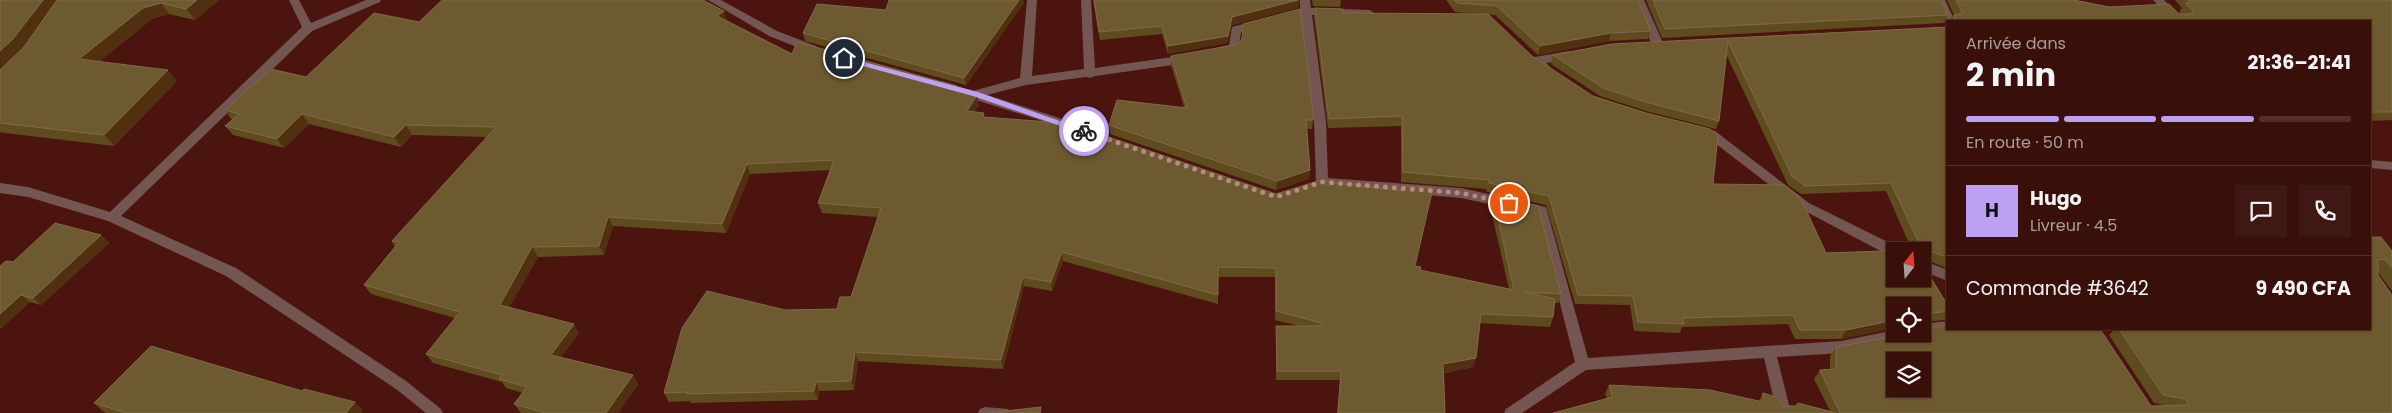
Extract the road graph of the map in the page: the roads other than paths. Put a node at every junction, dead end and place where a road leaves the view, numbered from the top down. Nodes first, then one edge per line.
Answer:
1 (294, 0) edge
2 (376, 0) edge
3 (713, 0) edge
4 (1032, 0) edge
5 (1086, 0) edge
6 (1639, 0) edge
7 (1940, 0) edge
8 (2158, 0) edge
9 (1305, 6) edge
10 (1384, 15) edge
11 (1950, 20) edge
12 (2179, 20) edge
13 (308, 28) junction
14 (1657, 44) edge
15 (822, 52) edge
16 (1581, 52) edge
17 (1090, 74) junction
18 (1557, 76) edge
19 (927, 81) edge
20 (1026, 81) junction
21 (975, 94) junction
22 (1691, 129) edge
23 (1080, 130) edge
24 (2371, 164) edge
25 (2392, 166) edge
26 (0, 188) edge
27 (112, 217) junction
28 (1886, 247) edge
29 (1931, 269) edge
30 (1946, 275) edge
31 (1946, 326) edge
32 (1931, 329) edge
33 (1886, 338) edge
34 (1769, 351) junction
35 (1583, 364) junction
36 (436, 413) edge
37 (985, 413) edge
38 (1003, 413) edge
39 (1511, 413) edge
40 (1784, 413) edge

1 - 13 street
2 - 13 street
3 - 15 street
4 - 20 street
5 - 17 street
6 - 14 street
7 - 11 street
8 - 12 street
9 - 10 street
9 - 17 street
9 - 35 street
13 - 27 street
16 - 18 street
17 - 20 street
19 - 21 street
20 - 21 street
21 - 23 street
22 - 28 street
24 - 25 street
26 - 27 street
27 - 36 street
29 - 30 street
31 - 32 street
33 - 34 street
34 - 35 street
34 - 40 street
35 - 39 street
37 - 38 street

